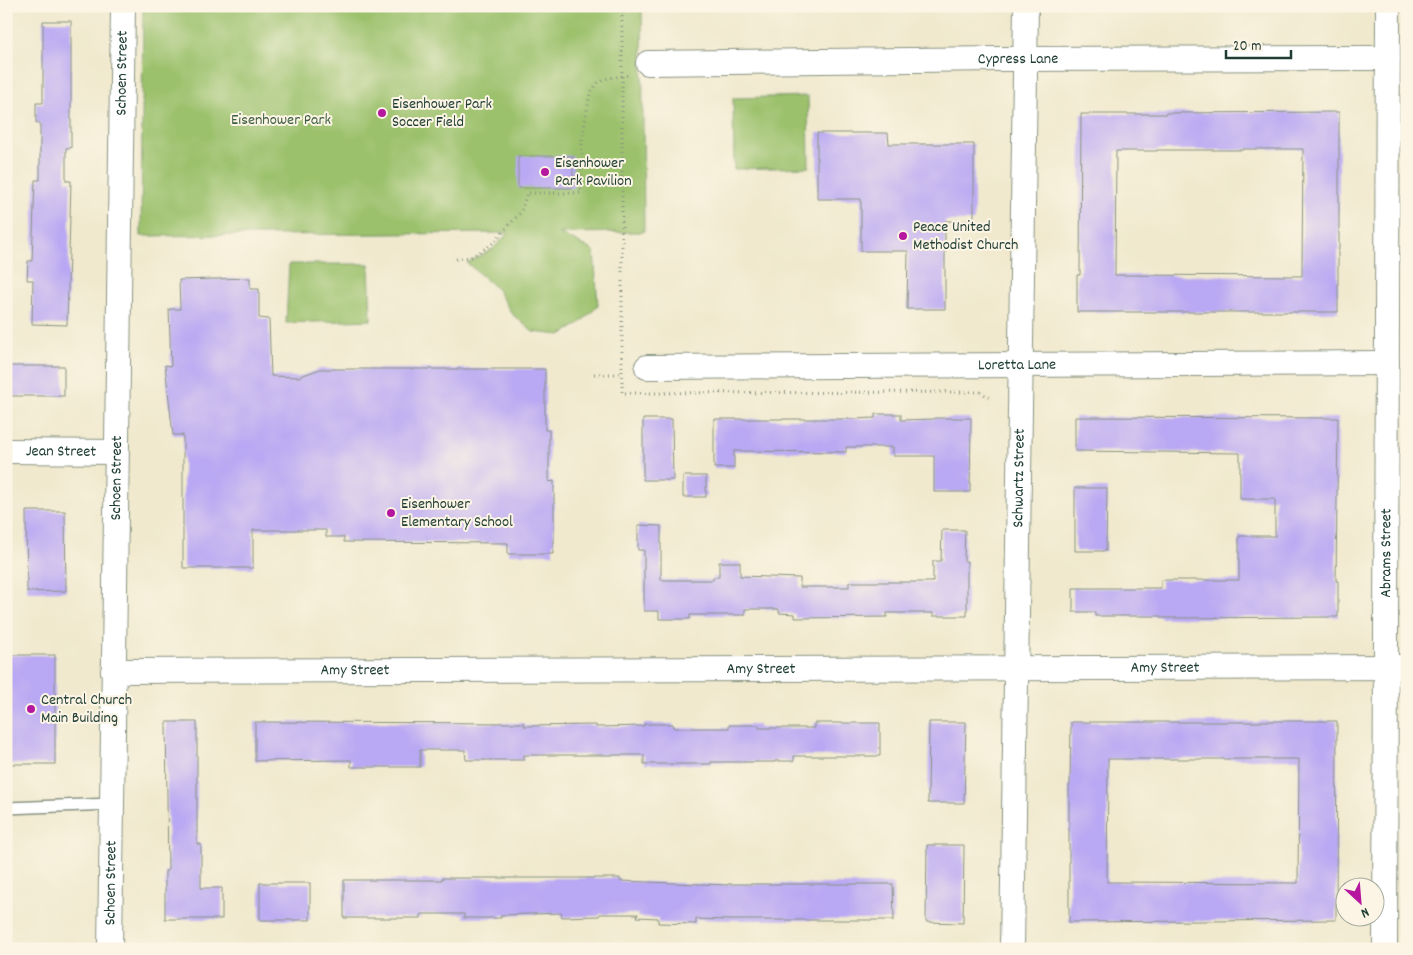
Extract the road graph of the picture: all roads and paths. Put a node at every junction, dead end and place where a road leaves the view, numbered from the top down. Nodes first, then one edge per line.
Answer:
1 (123, 6) edge
2 (622, 6) edge
3 (1026, 6) edge
4 (1388, 6) edge
5 (1388, 58) junction
6 (1025, 59) junction
7 (648, 63) joint
8 (622, 76) junction
9 (456, 259) dead end
10 (1387, 363) junction
11 (1020, 364) junction
12 (648, 367) dead end
13 (594, 374) dead end
14 (622, 374) junction
15 (990, 398) dead end
16 (6, 451) edge
17 (116, 452) junction
18 (1016, 668) junction
19 (1396, 668) edge
20 (113, 671) junction
21 (112, 804) junction
22 (6, 808) edge
23 (110, 949) edge
24 (1012, 949) edge
25 (1385, 949) edge

1 - 17 street, Schoen Street
2 - 8 path
3 - 6 street, Schwartz Street
4 - 5 street, Abrams Street
5 - 6 street, Cypress Lane
5 - 10 street, Abrams Street
6 - 7 street, Cypress Lane
6 - 11 street, Schwartz Street
7 - 8 path
8 - 9 path
8 - 14 path
10 - 11 street, Loretta Lane
10 - 19 street, Abrams Street
11 - 12 street, Loretta Lane
11 - 18 street, Schwartz Street
13 - 14 path
14 - 15 path
16 - 17 street, Jean Street
17 - 20 street, Schoen Street
18 - 19 street, Amy Street
18 - 20 street, Amy Street
18 - 24 street, Schwartz Street
19 - 25 street, Abrams Street
20 - 21 street, Schoen Street
21 - 22 lane
21 - 23 street, Schoen Street

